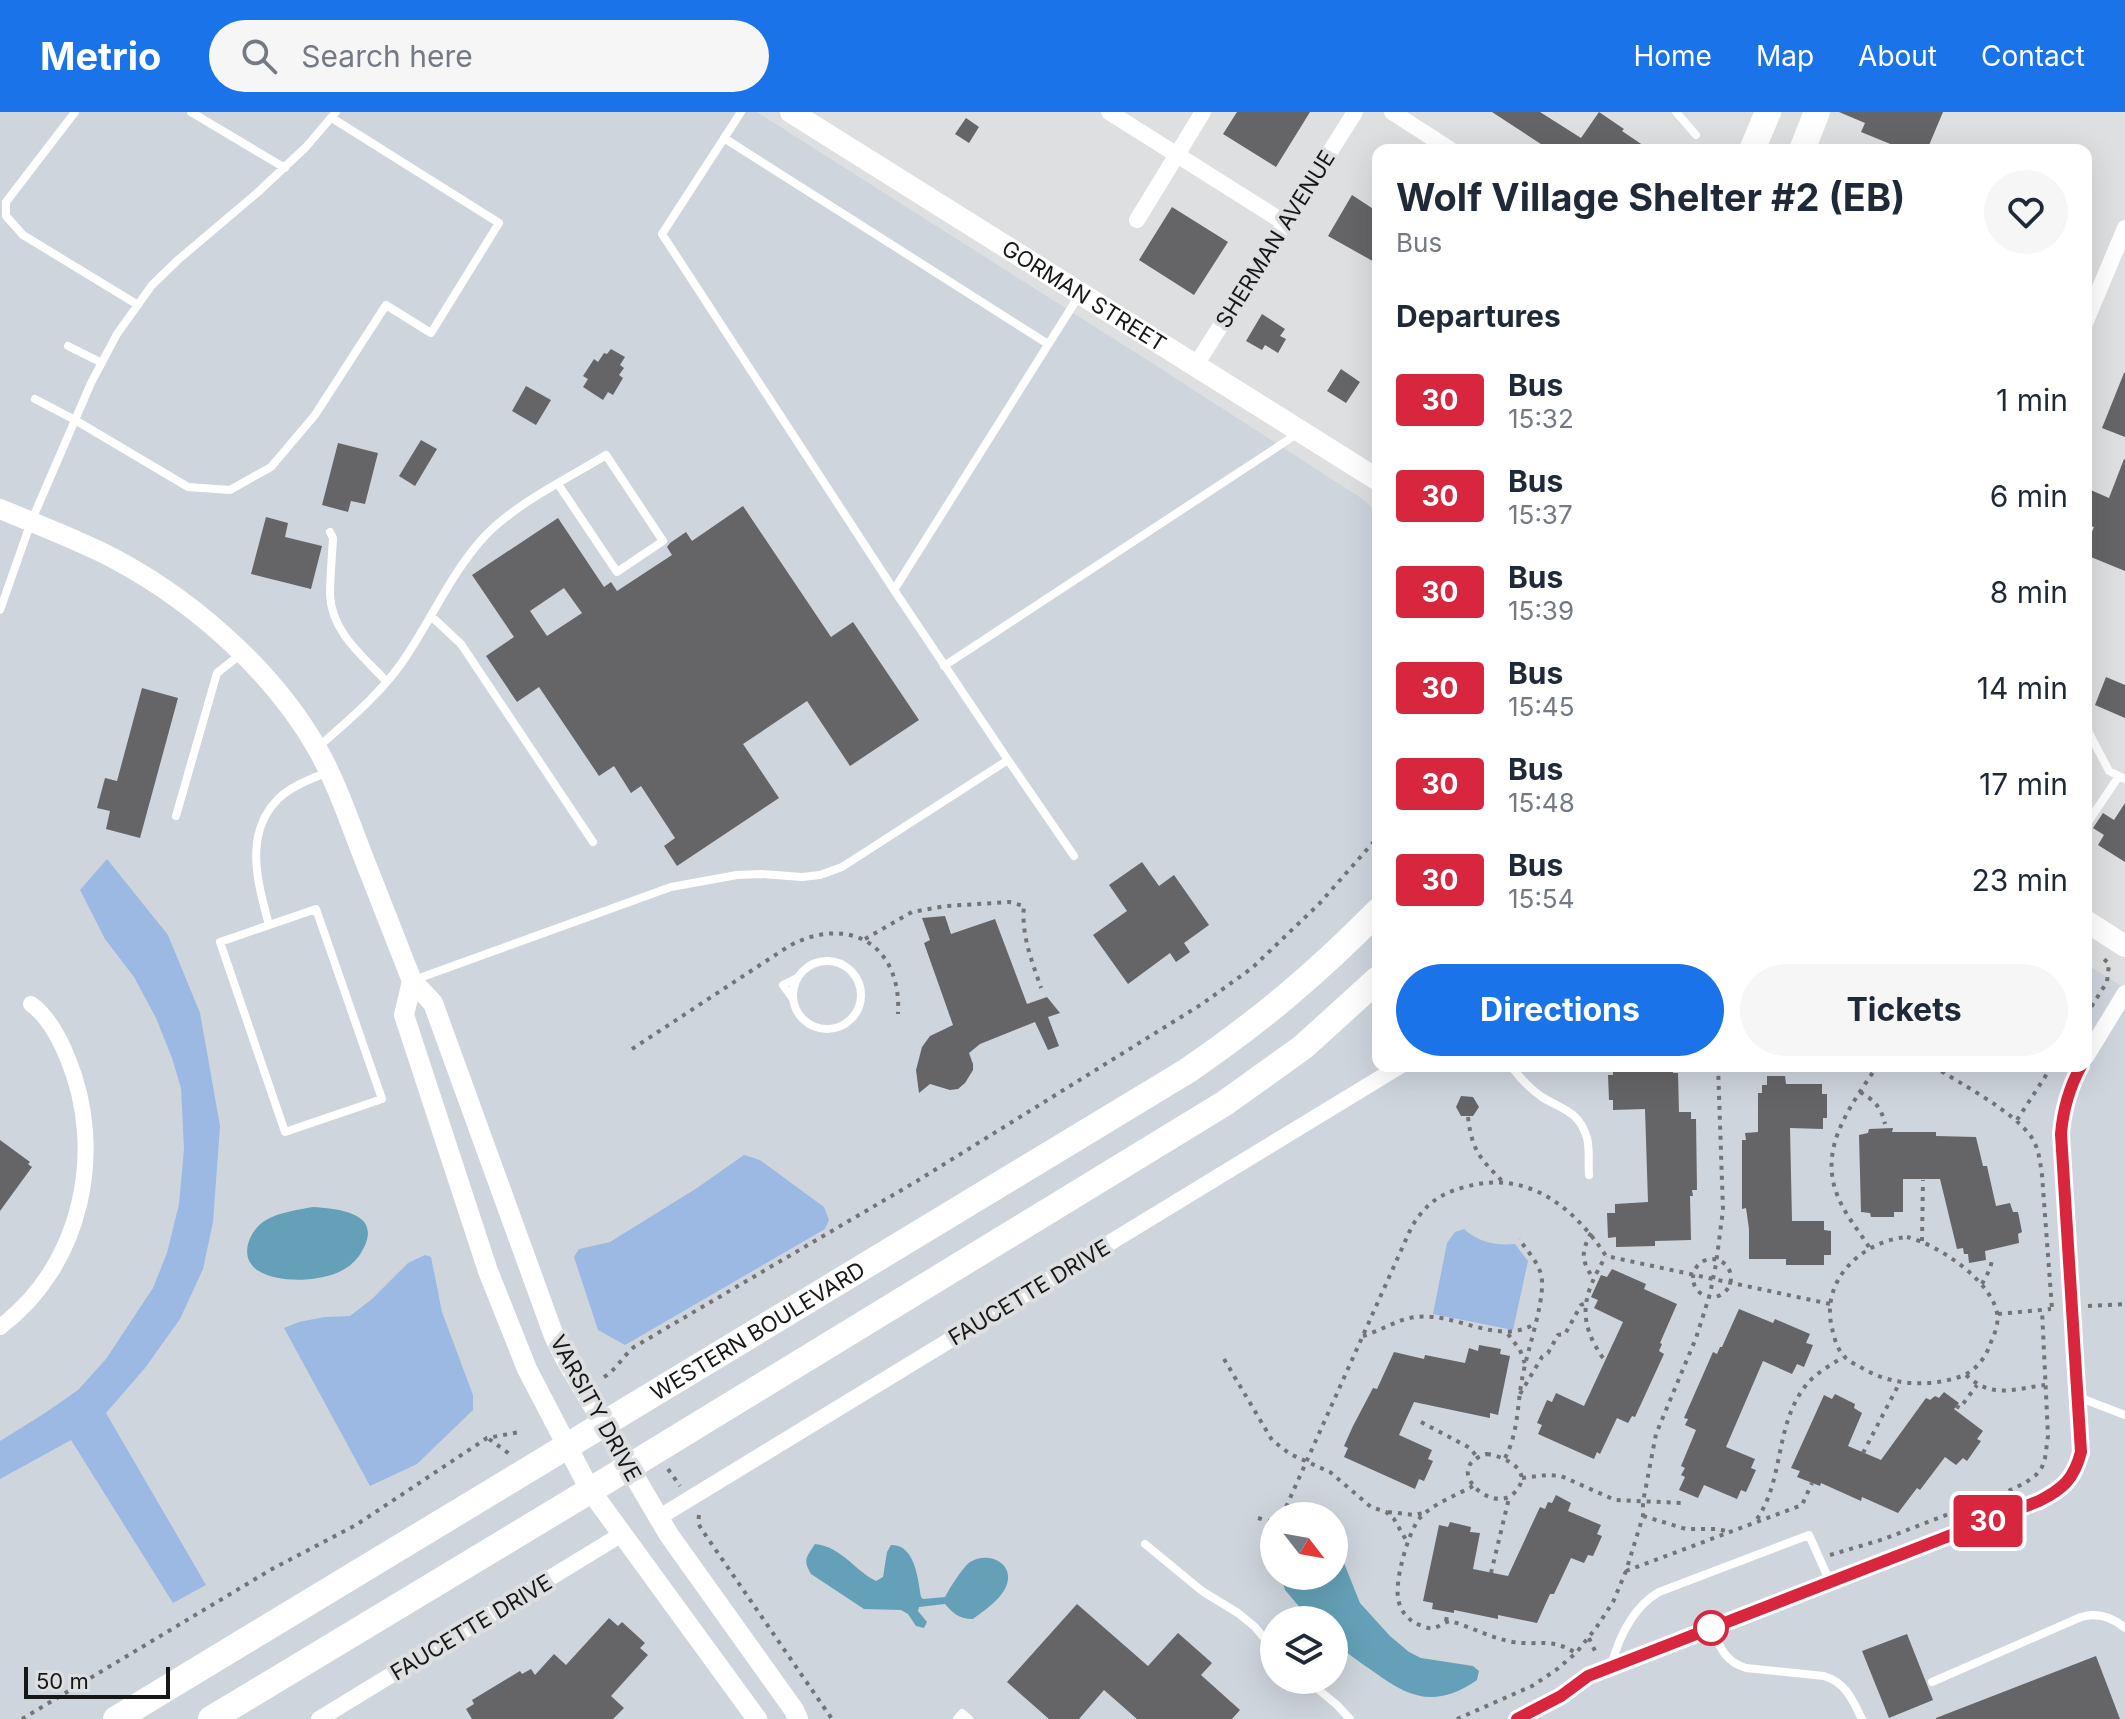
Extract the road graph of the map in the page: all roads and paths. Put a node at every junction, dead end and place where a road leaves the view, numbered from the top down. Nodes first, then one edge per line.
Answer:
1 (75, 112) edge
2 (191, 112) edge
3 (741, 112) edge
4 (791, 112) edge
5 (1109, 112) edge
6 (1203, 112) edge
7 (1355, 112) edge
8 (1392, 112) edge
9 (1676, 112) edge
10 (1768, 112) edge
11 (1817, 112) edge
12 (334, 115) edge
13 (1696, 135) dead end
14 (724, 138) junction
15 (1442, 144) edge
16 (1755, 144) edge
17 (1804, 144) edge
18 (1177, 154) junction
19 (285, 168) junction
20 (1137, 220) dead end
21 (1285, 223) junction
22 (2125, 228) edge
23 (1080, 293) junction
24 (138, 305) junction
25 (2092, 307) edge
26 (1048, 344) junction
27 (68, 346) dead end
28 (102, 363) junction
29 (1196, 365) junction
30 (35, 399) dead end
31 (75, 420) junction
32 (1301, 431) junction
33 (1372, 476) edge
34 (558, 484) junction
35 (0, 509) edge
36 (31, 522) junction
37 (330, 532) dead end
38 (894, 590) junction
39 (0, 610) edge
40 (431, 616) junction
41 (241, 653) junction
42 (944, 666) junction
43 (386, 681) junction
44 (2092, 738) edge
45 (317, 749) junction
46 (1008, 760) junction
47 (328, 771) junction
48 (2122, 778) edge
49 (176, 816) dead end
50 (2092, 817) edge
51 (593, 842) dead end
52 (1372, 844) edge
53 (1074, 856) dead end
54 (1372, 917) edge
55 (269, 925) junction
56 (2092, 925) edge
57 (865, 939) junction
58 (2125, 946) edge
59 (2109, 964) dead end
60 (412, 981) junction
61 (1372, 984) edge
62 (1041, 988) dead end
63 (2125, 993) edge
64 (793, 1000) joint
65 (31, 1004) dead end
66 (2092, 1006) edge
67 (898, 1014) dead end
68 (2092, 1047) edge
69 (632, 1049) dead end
70 (1390, 1072) edge
71 (1516, 1072) edge
72 (1718, 1072) edge
73 (1873, 1072) edge
74 (1942, 1072) edge
75 (2048, 1072) edge
76 (2078, 1072) edge
77 (1860, 1092) junction
78 (1468, 1117) dead end
79 (2017, 1120) junction
80 (1885, 1124) dead end
81 (1589, 1175) dead end
82 (1923, 1180) dead end
83 (1504, 1183) junction
84 (1591, 1233) junction
85 (1519, 1239) dead end
86 (1922, 1241) junction
87 (1869, 1247) junction
88 (1606, 1256) junction
89 (1717, 1260) junction
90 (1992, 1260) dead end
91 (1694, 1274) junction
92 (1593, 1278) junction
93 (1713, 1278) junction
94 (1731, 1282) junction
95 (1982, 1284) junction
96 (1708, 1297) junction
97 (1586, 1303) junction
98 (1830, 1304) junction
99 (2052, 1309) dead end
100 (2042, 1310) dead end
101 (3, 1320) edge
102 (1535, 1324) junction
103 (1506, 1333) junction
104 (1363, 1336) junction
105 (1844, 1356) junction
106 (1603, 1358) dead end
107 (1224, 1359) dead end
108 (1525, 1364) junction
109 (1966, 1375) junction
110 (604, 1377) dead end
111 (1900, 1382) junction
112 (1977, 1385) junction
113 (2045, 1385) junction
114 (1519, 1396) junction
115 (2078, 1397) junction
116 (1956, 1406) dead end
117 (2125, 1415) edge
118 (1421, 1422) dead end
119 (604, 1423) junction
120 (520, 1432) dead end
121 (487, 1438) junction
122 (567, 1444) junction
123 (1863, 1453) dead end
124 (513, 1457) dead end
125 (1477, 1457) junction
126 (1505, 1458) junction
127 (1308, 1461) junction
128 (629, 1467) junction
129 (668, 1469) dead end
130 (1522, 1478) junction
131 (1812, 1483) dead end
132 (1473, 1486) junction
133 (681, 1488) dead end
134 (590, 1490) junction
135 (1509, 1498) junction
136 (1289, 1502) edge
137 (1643, 1502) junction
138 (1682, 1503) dead end
139 (703, 1509) dead end
140 (1386, 1512) junction
141 (1426, 1512) junction
142 (1643, 1516) junction
143 (658, 1518) junction
144 (1755, 1521) junction
145 (1729, 1532) junction
146 (622, 1534) junction
147 (1407, 1542) junction
148 (1145, 1544) dead end
149 (1820, 1559) junction
150 (1626, 1571) junction
151 (1491, 1573) dead end
152 (1830, 1582) junction
153 (1448, 1611) dead end
154 (1446, 1621) junction
155 (1711, 1628) junction
156 (2125, 1628) edge
157 (1260, 1633) edge
158 (1589, 1638) junction
159 (1595, 1651) dead end
160 (1576, 1653) junction
161 (1611, 1667) junction
162 (1932, 1682) dead end
163 (1324, 1694) edge
164 (22, 1719) edge
165 (116, 1719) edge
166 (211, 1719) edge
167 (319, 1719) edge
168 (757, 1719) edge
169 (798, 1719) edge
170 (832, 1719) edge
171 (957, 1719) edge
172 (969, 1719) edge
173 (1350, 1719) edge
174 (1457, 1719) edge
175 (1517, 1719) edge
176 (1862, 1719) edge

1 - 24 lane
2 - 19 lane
3 - 14 lane
4 - 23 main road, GORMAN STREET
5 - 18 street
6 - 18 street
7 - 21 street, SHERMAN AVENUE
8 - 15 street
9 - 13 lane
10 - 16 main road
11 - 17 main road
12 - 19 lane
12 - 31 lane
14 - 26 lane
14 - 38 lane
18 - 20 street
18 - 21 street
19 - 24 lane
21 - 29 street, SHERMAN AVENUE
22 - 25 street
23 - 26 lane
23 - 29 main road, GORMAN STREET
24 - 28 lane
26 - 38 lane
27 - 28 lane
28 - 31 lane
29 - 32 main road, GORMAN STREET
30 - 31 lane
31 - 36 lane
32 - 33 main road, GORMAN STREET
32 - 42 lane
34 - 34 lane
34 - 40 lane
35 - 36 street, VARSITY DRIVE
36 - 39 lane
36 - 41 street, VARSITY DRIVE
37 - 43 lane
38 - 42 lane
40 - 43 lane
40 - 51 lane
41 - 45 street, VARSITY DRIVE
41 - 49 lane
42 - 46 lane
43 - 45 lane
44 - 48 lane
45 - 47 street, VARSITY DRIVE
46 - 53 lane
46 - 60 lane
47 - 55 lane
47 - 60 street, VARSITY DRIVE
48 - 50 lane
52 - 110 path
54 - 119 main road, WESTERN BOULEVARD
55 - 55 lane
56 - 58 main road
57 - 62 path
57 - 67 path
57 - 69 path
59 - 66 path
60 - 119 street, VARSITY DRIVE
60 - 122 street, VARSITY DRIVE
61 - 128 main road
63 - 68 street
64 - 64 lane
65 - 101 street
70 - 143 street, FAUCETTE DRIVE
71 - 81 lane
72 - 89 path
73 - 77 path
74 - 79 path
75 - 79 path
76 - 115 street
77 - 80 path
77 - 87 path
78 - 83 path
79 - 99 path
82 - 86 path
83 - 84 path
83 - 104 path
84 - 88 path
84 - 92 path
85 - 102 path
86 - 87 path
86 - 95 path
87 - 98 path
88 - 91 path
88 - 92 path
89 - 91 path
89 - 93 path
89 - 94 path
90 - 95 path
91 - 93 path
91 - 96 path
92 - 97 path
93 - 94 path
93 - 96 path
94 - 96 path
94 - 98 path
95 - 109 path
96 - 137 path
97 - 106 path
97 - 114 path
98 - 105 path
100 - 113 path
102 - 103 path
102 - 108 path
103 - 104 path
103 - 108 path
104 - 127 path
105 - 111 path
105 - 144 path
107 - 127 path
108 - 114 path
109 - 111 path
109 - 112 path
111 - 123 path
112 - 113 path
112 - 116 path
113 - 149 path
114 - 126 path
115 - 117 lane
115 - 152 street
118 - 125 path
119 - 122 main road, WESTERN BOULEVARD
119 - 128 street, VARSITY DRIVE
120 - 121 path
121 - 124 path
121 - 164 path
122 - 134 street, VARSITY DRIVE
122 - 165 main road, WESTERN BOULEVARD
125 - 126 path
125 - 132 path
126 - 130 path
127 - 136 path
127 - 140 path
128 - 134 main road
128 - 143 street, VARSITY DRIVE
129 - 133 path
130 - 135 path
130 - 137 path
131 - 144 path
132 - 135 path
132 - 141 path
134 - 146 street, VARSITY DRIVE
134 - 166 main road
135 - 151 path
137 - 138 path
137 - 142 path
139 - 170 path
140 - 141 path
140 - 147 path
141 - 147 path
142 - 145 path
142 - 150 path
143 - 169 street, VARSITY DRIVE
144 - 145 path
145 - 150 path
146 - 167 street, FAUCETTE DRIVE
146 - 168 street, VARSITY DRIVE
147 - 154 path
148 - 157 lane
149 - 152 lane
149 - 161 lane
150 - 158 path
152 - 155 street
153 - 154 path
154 - 160 path
155 - 161 street
155 - 176 lane
156 - 162 lane
158 - 159 path
158 - 160 path
160 - 174 path
161 - 175 street
163 - 173 lane
171 - 172 lane

